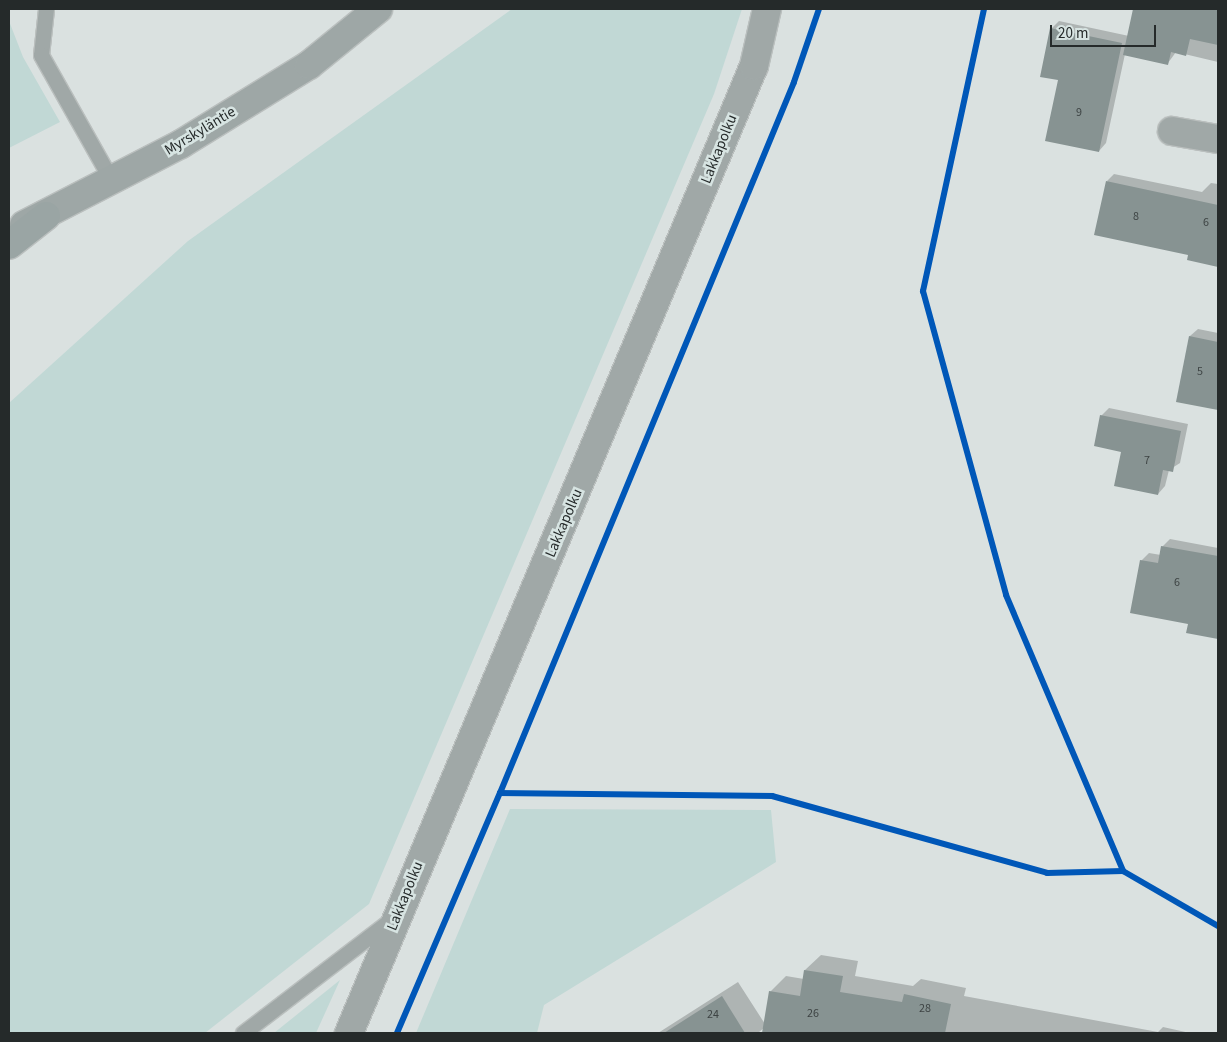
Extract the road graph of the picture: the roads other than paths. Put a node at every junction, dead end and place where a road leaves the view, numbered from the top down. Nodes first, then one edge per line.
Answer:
1 (46, 9) edge
2 (378, 9) edge
3 (767, 9) edge
4 (1172, 131) dead end
5 (1218, 139) edge
6 (112, 181) junction
7 (46, 216) junction
8 (9, 232) edge
9 (9, 245) edge
10 (398, 915) junction
11 (242, 1033) edge
12 (349, 1033) edge

1 - 6 lane
2 - 6 street, Myrskyläntie
3 - 10 street, Lakkapolku
4 - 5 street
6 - 7 street, Myrskyläntie
7 - 8 street, Myrskyläntie
7 - 9 highway
10 - 11 lane
10 - 12 street, Lakkapolku

